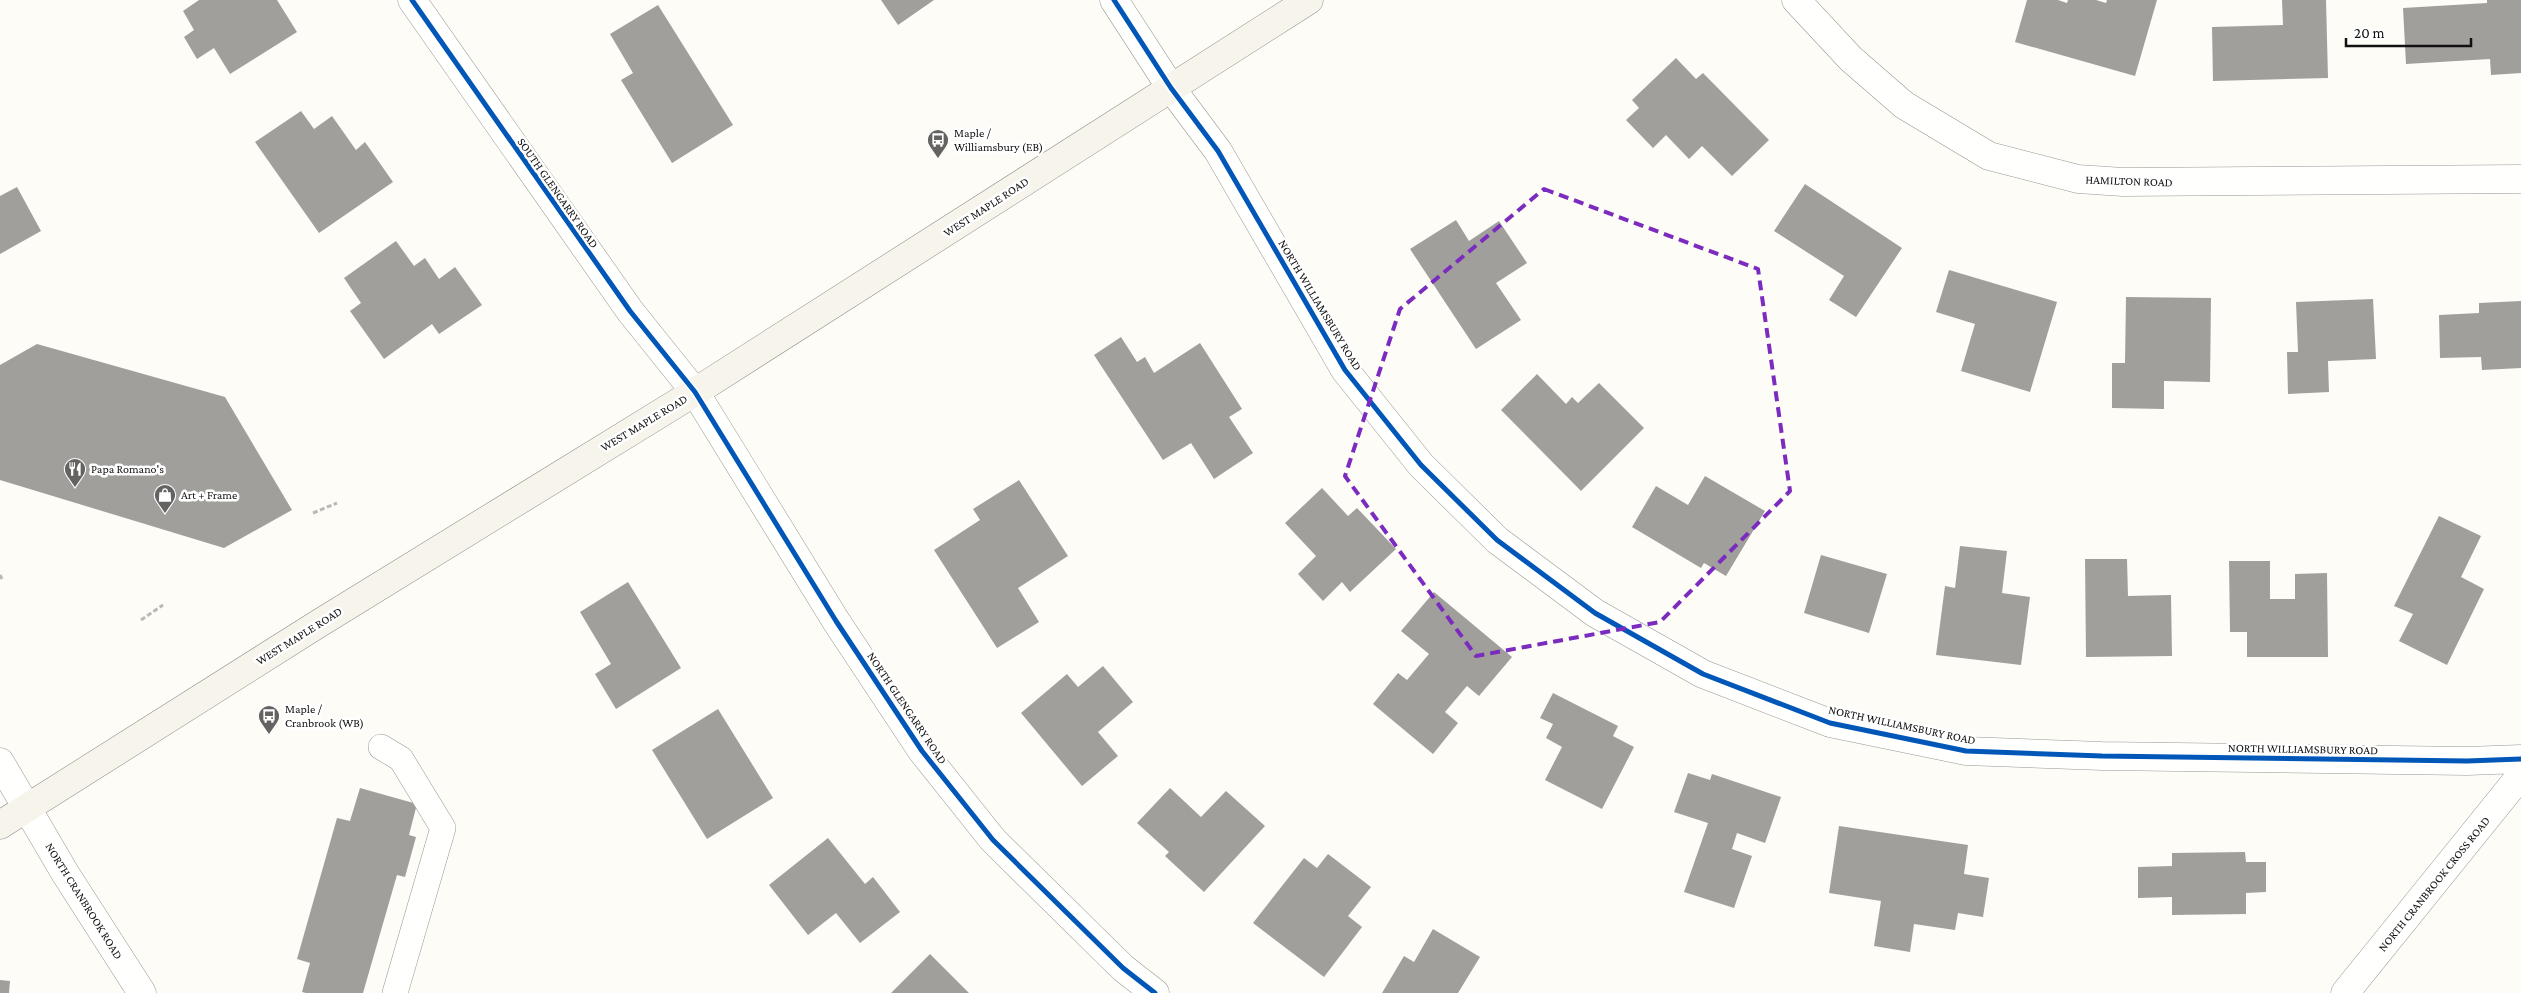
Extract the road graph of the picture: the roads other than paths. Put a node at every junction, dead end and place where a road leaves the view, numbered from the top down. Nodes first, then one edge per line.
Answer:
1 (412, 0) edge
2 (1114, 0) edge
3 (1309, 0) edge
4 (1796, 0) edge
5 (1171, 88) junction
6 (2521, 179) edge
7 (695, 392) junction
8 (381, 747) dead end
9 (2521, 760) edge
10 (0, 762) edge
11 (2521, 775) edge
12 (26, 809) junction
13 (0, 825) edge
14 (142, 993) edge
15 (394, 993) edge
16 (1154, 993) edge
17 (2345, 993) edge

1 - 7 street, SOUTH GLENGARRY ROAD
2 - 5 street, NORTH WILLIAMSBURY ROAD
3 - 5 main road, WEST MAPLE ROAD
4 - 6 street, HAMILTON ROAD
5 - 7 main road, WEST MAPLE ROAD
5 - 9 street, NORTH WILLIAMSBURY ROAD
7 - 12 main road, WEST MAPLE ROAD
7 - 16 street, NORTH GLENGARRY ROAD
8 - 15 lane
10 - 12 street, NORTH CRANBROOK ROAD
11 - 17 street, NORTH CRANBROOK CROSS ROAD
12 - 13 main road, WEST MAPLE ROAD
12 - 14 street, NORTH CRANBROOK ROAD

